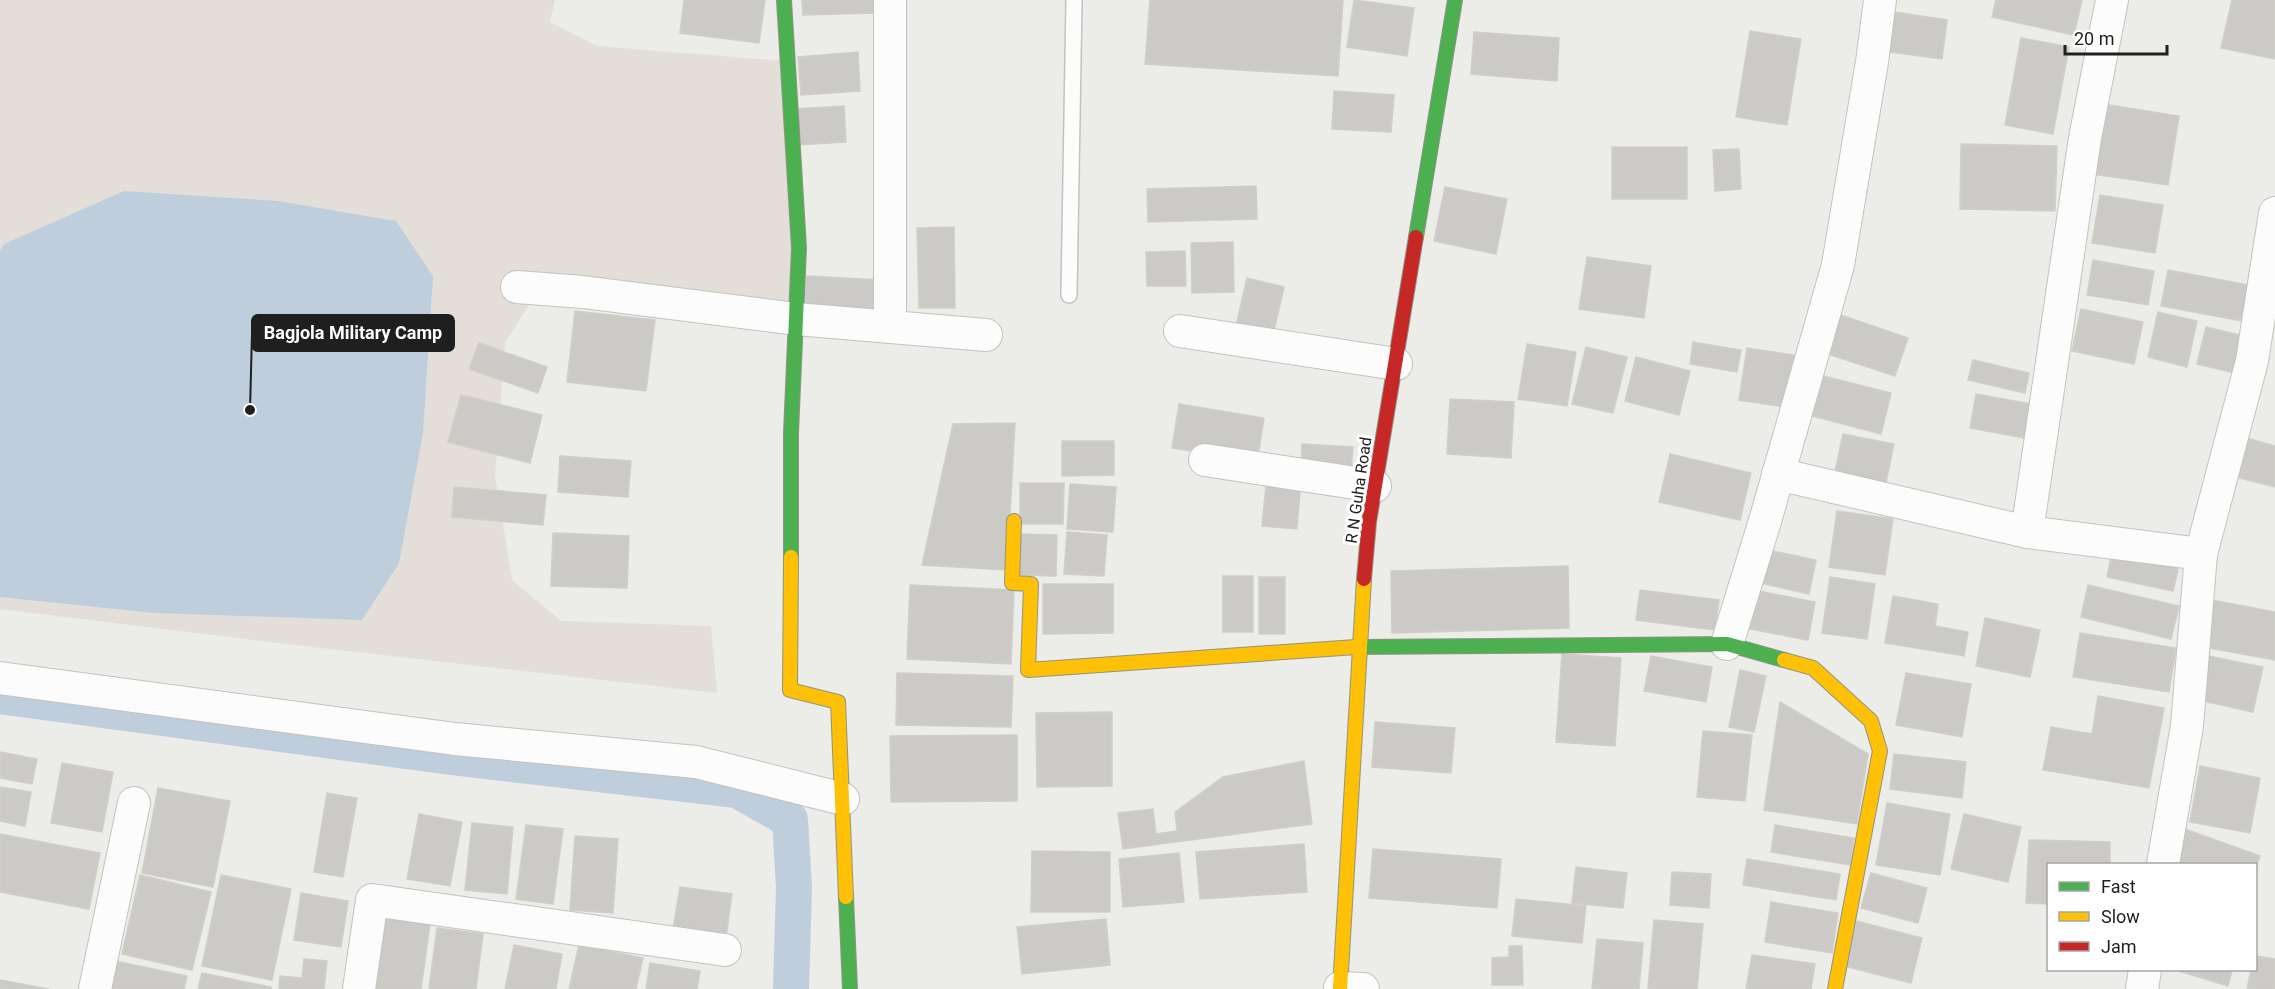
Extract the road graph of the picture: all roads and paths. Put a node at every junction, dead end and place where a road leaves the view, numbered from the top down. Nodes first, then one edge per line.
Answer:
1 (784, 0) edge
2 (890, 0) edge
3 (1074, 0) edge
4 (1455, 0) edge
5 (1880, 0) edge
6 (2112, 0) edge
7 (2275, 213) edge
8 (517, 287) dead end
9 (1069, 295) dead end
10 (796, 319) junction
11 (890, 327) junction
12 (1180, 331) dead end
13 (986, 335) dead end
14 (2263, 363) edge
15 (1396, 364) junction
16 (1205, 460) dead end
17 (1778, 474) junction
18 (1375, 486) junction
19 (1014, 521) dead end
20 (2027, 532) junction
21 (2201, 554) junction
22 (1727, 645) junction
23 (1360, 647) junction
24 (0, 678) edge
25 (843, 799) junction
26 (134, 803) dead end
27 (2163, 863) edge
28 (725, 950) dead end
29 (2145, 971) edge
30 (95, 989) edge
31 (359, 989) edge
32 (850, 989) edge
33 (1348, 989) edge
34 (1835, 989) edge
35 (2142, 989) edge

1 - 10 street
2 - 11 street
3 - 9 lane
4 - 15 street, R N Guha Road
5 - 17 street
6 - 20 street
7 - 14 street
8 - 10 street
10 - 11 street
10 - 25 street
11 - 13 street
12 - 15 street
14 - 21 street
15 - 18 street, R N Guha Road
16 - 18 street
17 - 20 street
17 - 22 street
18 - 23 street, R N Guha Road
19 - 23 street
20 - 21 street
21 - 27 street
22 - 23 street
22 - 34 street
23 - 33 street, R N Guha Road
24 - 25 street
25 - 32 street
26 - 30 street
28 - 31 street
29 - 35 street

